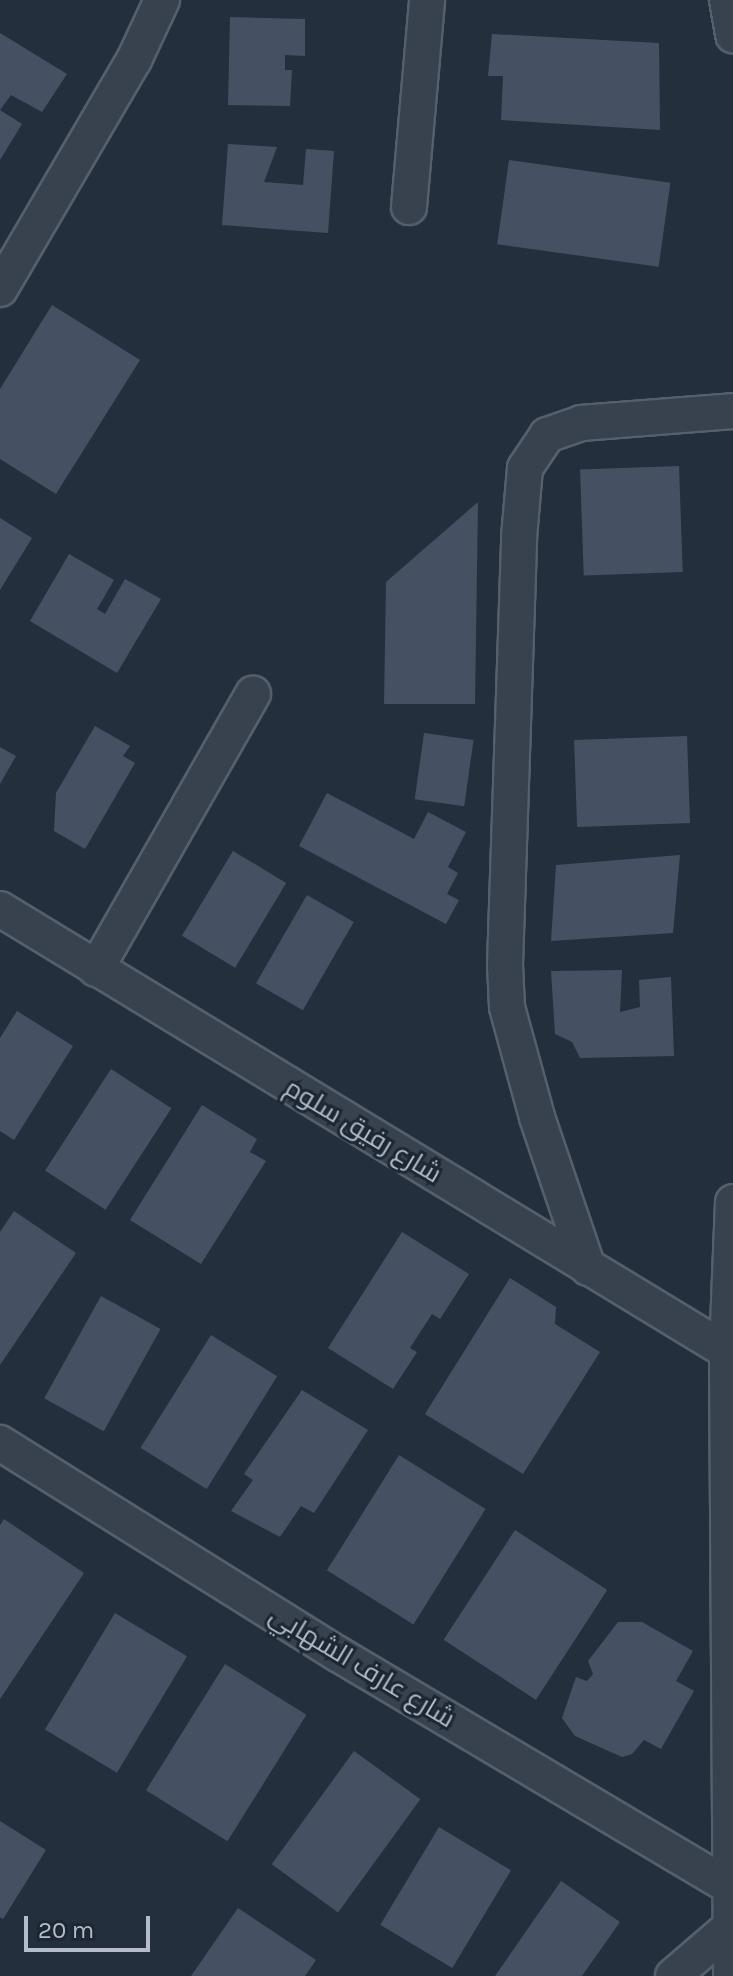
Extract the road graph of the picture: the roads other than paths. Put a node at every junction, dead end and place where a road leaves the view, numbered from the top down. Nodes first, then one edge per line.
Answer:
1 (162, 0) edge
2 (427, 0) edge
3 (727, 0) edge
4 (733, 35) edge
5 (409, 207) dead end
6 (0, 289) edge
7 (733, 411) edge
8 (253, 694) dead end
9 (0, 909) edge
10 (96, 969) junction
11 (733, 1202) edge
12 (588, 1268) junction
13 (727, 1351) junction
14 (0, 1443) edge
15 (728, 1886) junction
16 (729, 1928) junction
17 (673, 1976) edge
18 (731, 1976) edge

1 - 6 street
2 - 5 street
3 - 4 street
7 - 12 street
8 - 10 street
9 - 10 street, شارع رفيق سلوم
10 - 12 street, شارع رفيق سلوم
11 - 13 street
12 - 13 street, شارع رفيق سلوم
13 - 15 street
14 - 15 street, شارع عارف الشهابي
15 - 16 street
16 - 17 street
16 - 18 street

